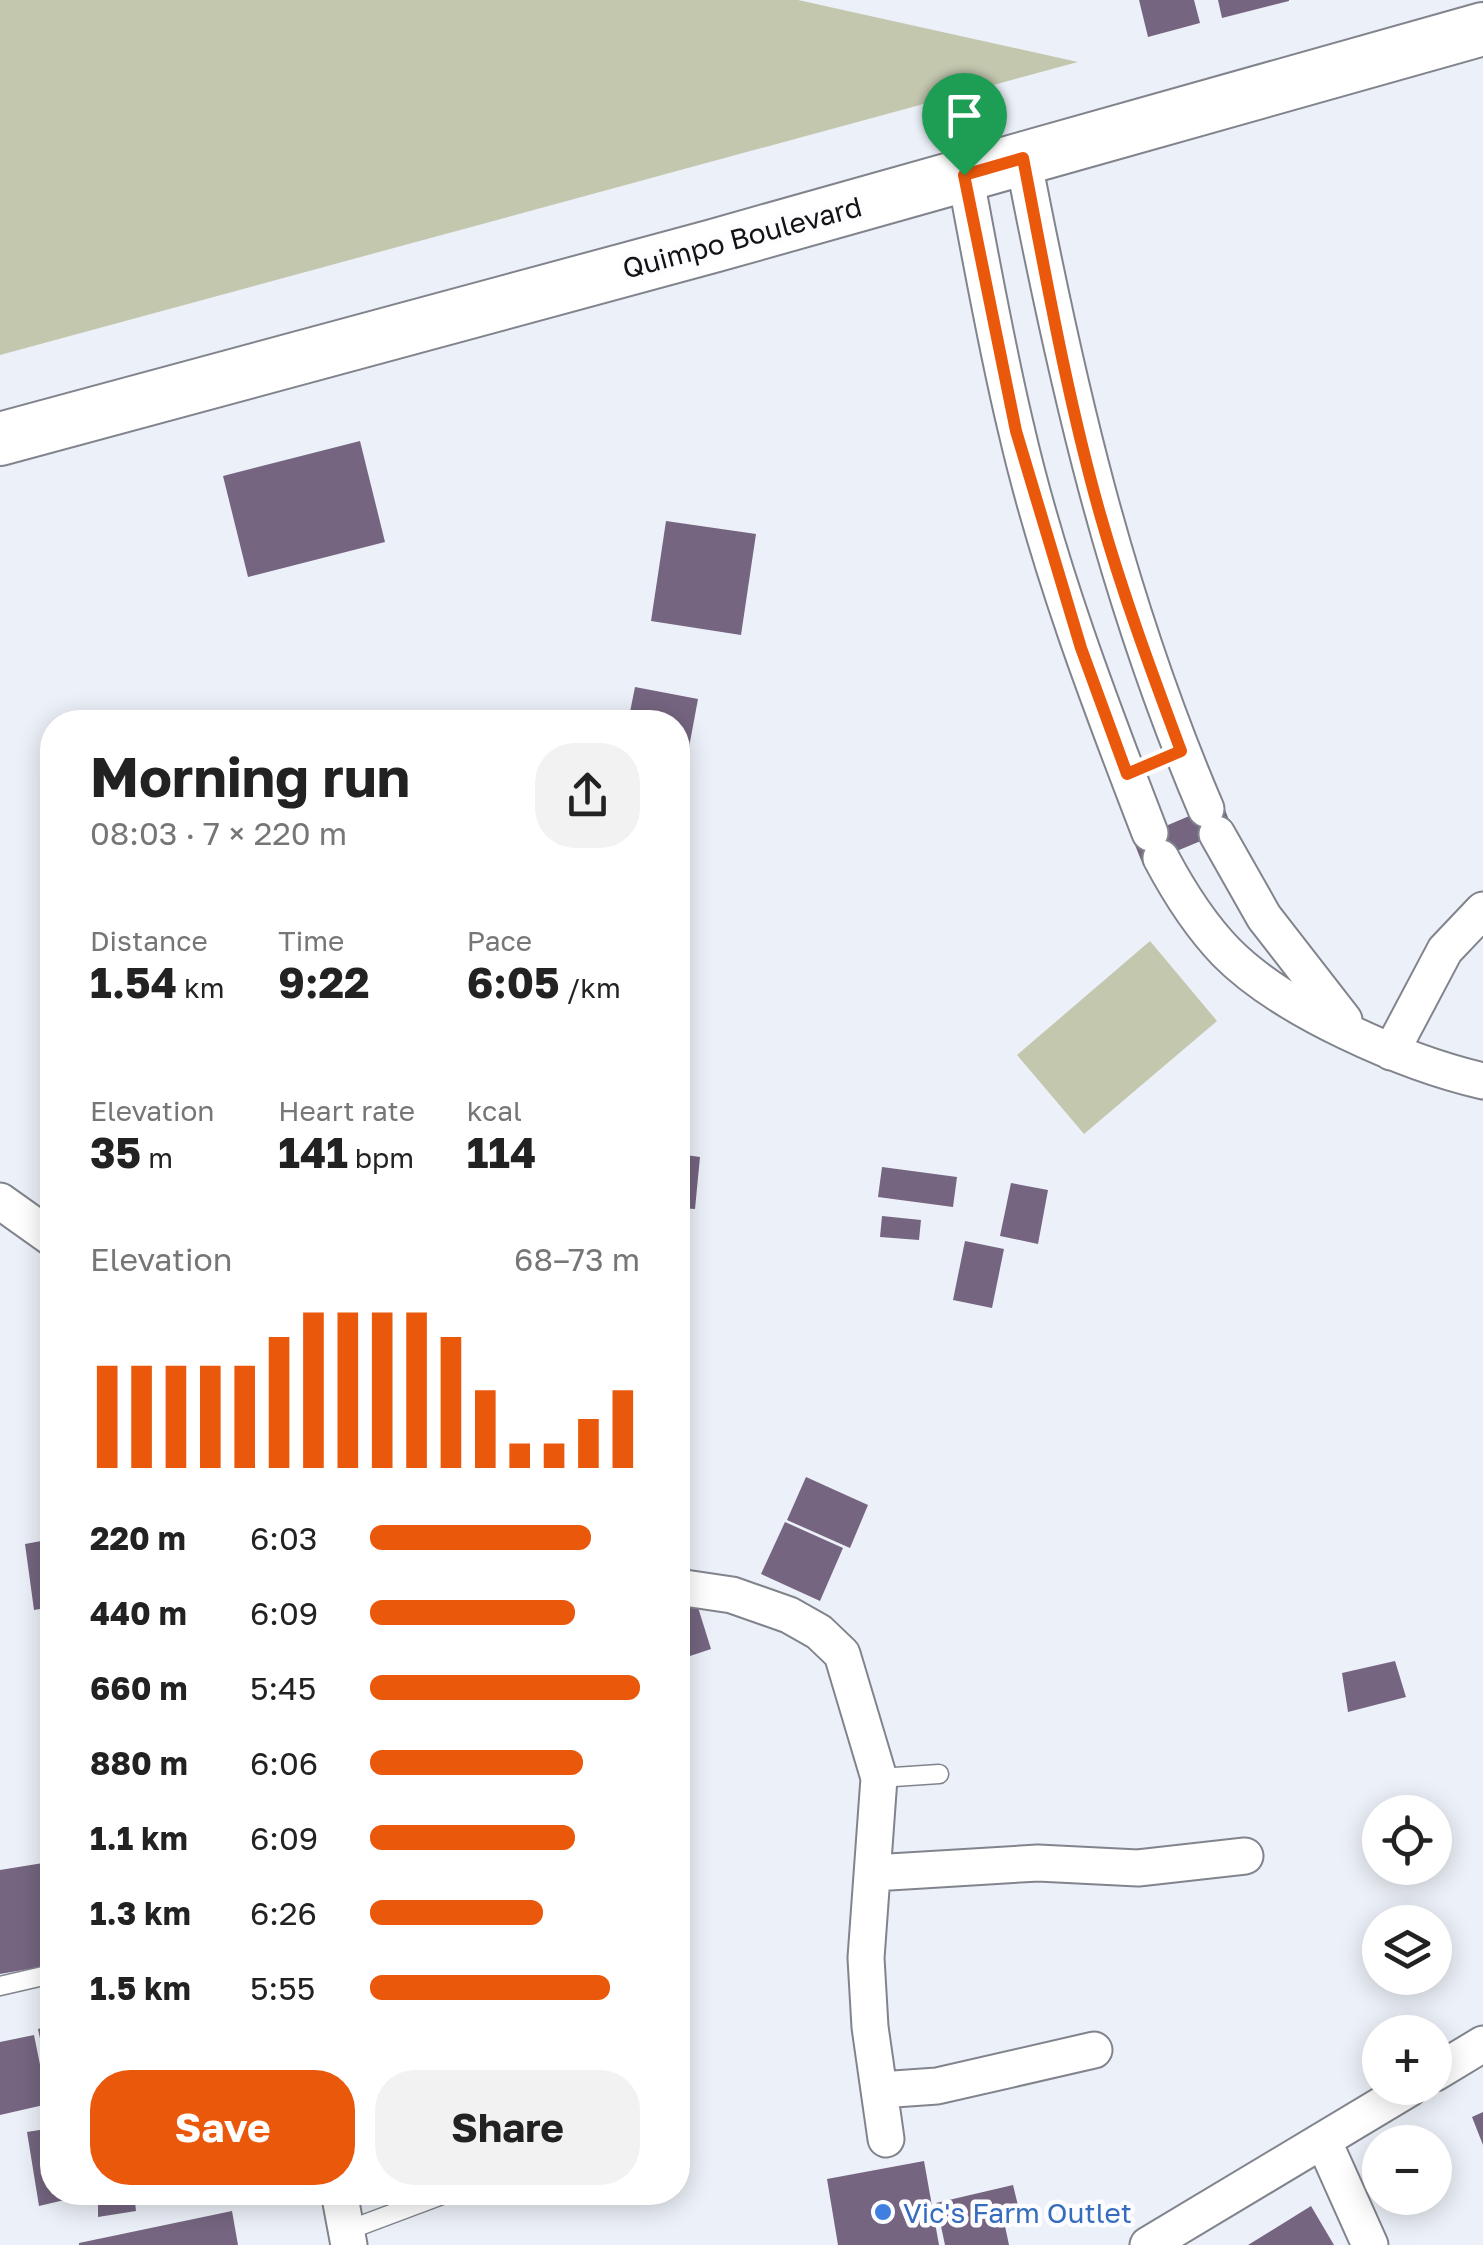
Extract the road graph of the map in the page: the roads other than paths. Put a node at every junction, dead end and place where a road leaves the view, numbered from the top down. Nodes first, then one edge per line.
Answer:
1 (1483, 30) edge
2 (1023, 158) junction
3 (964, 175) junction
4 (0, 439) edge
5 (1181, 751) junction
6 (1127, 774) junction
7 (1483, 910) edge
8 (1354, 1032) junction
9 (1391, 1052) junction
10 (1483, 1081) edge
11 (0, 1202) edge
12 (40, 1230) edge
13 (690, 1589) edge
14 (939, 1774) dead end
15 (879, 1778) junction
16 (1245, 1856) dead end
17 (873, 1873) junction
18 (40, 1977) edge
19 (0, 1986) edge
20 (1483, 2044) edge
21 (1094, 2050) dead end
22 (1452, 2063) edge
23 (880, 2090) junction
24 (1382, 2105) edge
25 (886, 2139) dead end
26 (1323, 2140) junction
27 (342, 2205) edge
28 (421, 2205) edge
29 (348, 2238) edge
30 (1148, 2245) edge
31 (1370, 2245) edge

1 - 2 main road, Quimpo Boulevard
2 - 3 main road, Quimpo Boulevard
2 - 5 street
3 - 4 main road, Quimpo Boulevard
3 - 6 street
5 - 6 street
5 - 8 street
6 - 8 street
7 - 9 street
8 - 9 street
9 - 10 street
11 - 12 street
13 - 15 street
14 - 15 lane
15 - 17 street
16 - 17 street
17 - 23 street
18 - 19 lane
20 - 22 street
21 - 23 street
23 - 25 street
24 - 26 street
26 - 30 street
26 - 31 street
27 - 29 street
28 - 29 lane

